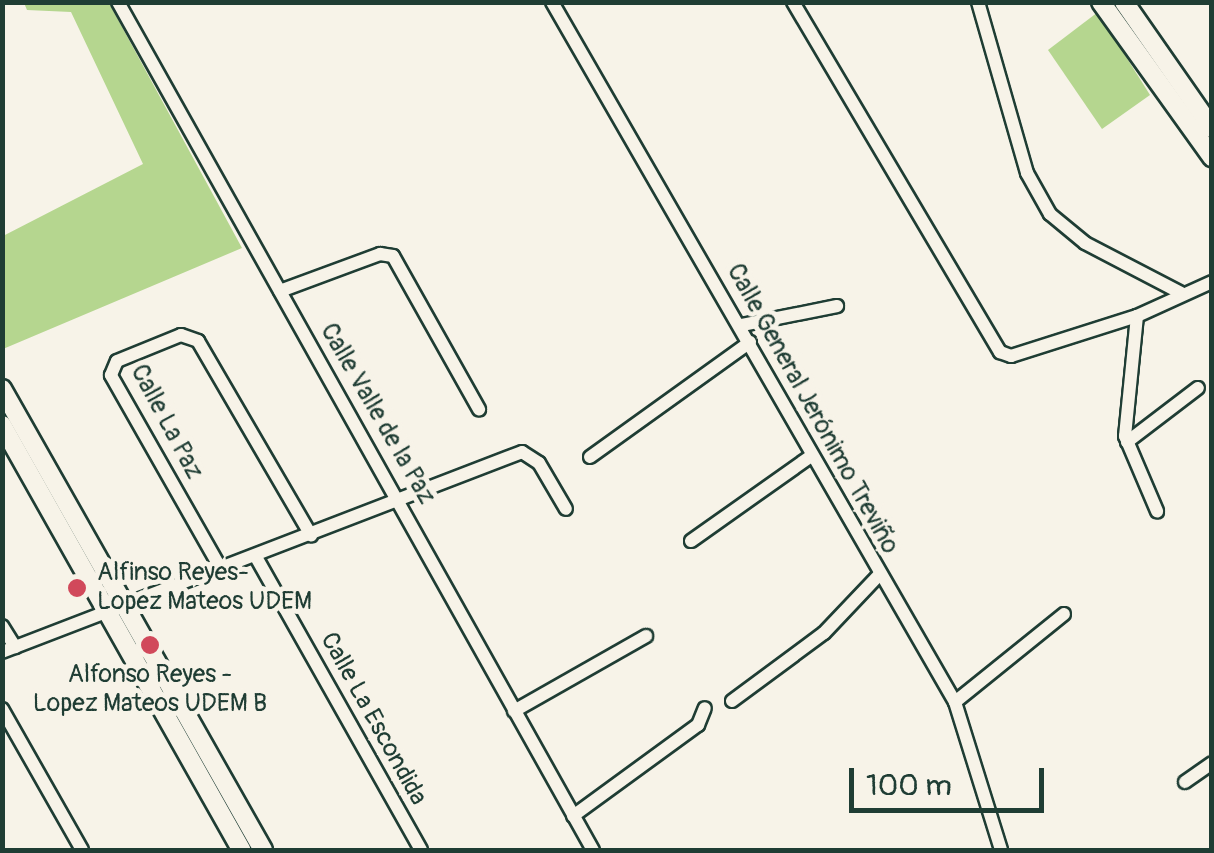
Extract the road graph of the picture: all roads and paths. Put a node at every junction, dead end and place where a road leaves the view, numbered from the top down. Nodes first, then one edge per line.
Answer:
1 (118, 2) edge
2 (552, 2) edge
3 (793, 2) edge
4 (978, 2) edge
5 (1101, 2) edge
6 (1124, 2) edge
7 (1212, 128) edge
8 (1212, 157) edge
9 (1212, 282) edge
10 (280, 290) junction
11 (1181, 293) junction
12 (836, 306) dead end
13 (1137, 316) junction
14 (742, 325) junction
15 (750, 342) junction
16 (2, 388) edge
17 (1198, 388) dead end
18 (478, 409) dead end
19 (2, 425) edge
20 (1127, 442) junction
21 (590, 456) dead end
22 (811, 456) junction
23 (402, 501) junction
24 (566, 509) dead end
25 (1157, 511) dead end
26 (312, 536) junction
27 (691, 541) dead end
28 (256, 557) junction
29 (221, 568) junction
30 (878, 576) junction
31 (128, 604) junction
32 (106, 612) junction
33 (1064, 614) dead end
34 (2, 626) edge
35 (646, 636) dead end
36 (8, 650) edge
37 (732, 702) dead end
38 (955, 702) junction
39 (705, 708) dead end
40 (2, 709) edge
41 (514, 711) junction
42 (1212, 763) edge
43 (1186, 782) dead end
44 (573, 816) junction
45 (82, 850) edge
46 (240, 850) edge
47 (263, 850) edge
48 (421, 850) edge
49 (593, 850) edge
50 (1001, 850) edge

1 - 10 street, Calle Valle de la Paz
2 - 14 street, Calle General Jerónimo Treviño
3 - 13 street
4 - 11 street
5 - 8 main road
6 - 7 main road
9 - 11 street
10 - 18 street
10 - 23 street, Calle Valle de la Paz
11 - 13 street
12 - 14 street
13 - 20 street
14 - 15 street, Calle General Jerónimo Treviño
15 - 21 street
15 - 22 street, Calle General Jerónimo Treviño
16 - 31 main road
17 - 20 street
19 - 32 main road
20 - 25 street
22 - 27 street
22 - 30 street, Calle General Jerónimo Treviño
23 - 24 street
23 - 26 street
23 - 41 street, Calle Valle de la Paz
26 - 28 street
26 - 29 street, Calle La Paz
28 - 29 street
28 - 48 street, Calle La Escondida
29 - 31 street
30 - 37 street
30 - 38 street, Calle General Jerónimo Treviño
31 - 32 street
31 - 47 main road
32 - 36 street
32 - 46 main road
33 - 38 street
34 - 36 street
35 - 41 street
38 - 50 street, Calle General Jerónimo Treviño
39 - 44 street
40 - 45 street
41 - 44 street, Calle Valle de la Paz
42 - 43 street
44 - 49 street, Calle Valle de la Paz

